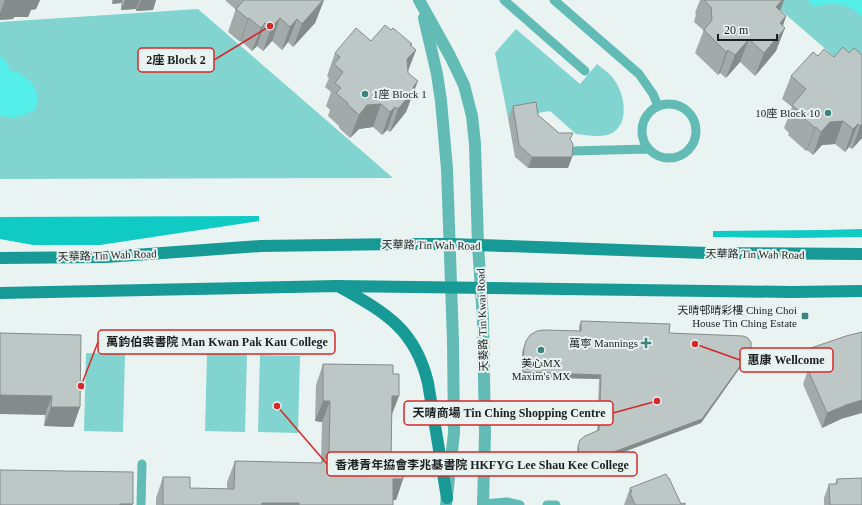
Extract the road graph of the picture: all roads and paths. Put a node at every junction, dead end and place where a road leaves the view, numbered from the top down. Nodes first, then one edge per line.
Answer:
1 (504, 0) edge
2 (554, 0) edge
3 (420, 1) edge
4 (585, 71) dead end
5 (658, 106) junction
6 (648, 149) junction
7 (572, 151) edge
8 (449, 244) junction
9 (478, 245) junction
10 (862, 254) edge
11 (0, 258) edge
12 (337, 286) junction
13 (451, 287) junction
14 (481, 287) junction
15 (862, 291) edge
16 (0, 293) edge
17 (142, 464) dead end
18 (447, 502) edge
19 (483, 504) edge
20 (141, 505) edge
21 (520, 505) edge
22 (547, 505) edge
23 (556, 505) edge

1 - 4 lane
2 - 5 lane
3 - 8 street, 天葵路 Tin Kwai Road
3 - 9 street, 天葵路 Tin Kwai Road
5 - 6 lane
5 - 6 lane
6 - 7 lane
8 - 9 main road, 天華路 Tin Wah Road
8 - 11 main road, 天華路 Tin Wah Road
8 - 13 street, 天葵路 Tin Kwai Road
9 - 10 main road, 天華路 Tin Wah Road
9 - 14 street, 天葵路 Tin Kwai Road
12 - 13 main road
12 - 16 main road
12 - 18 main road
13 - 14 main road
13 - 18 street, 天葵路 Tin Kwai Road
14 - 15 main road
14 - 19 street, 天葵路 Tin Kwai Road
17 - 20 lane
19 - 21 lane
22 - 23 lane

